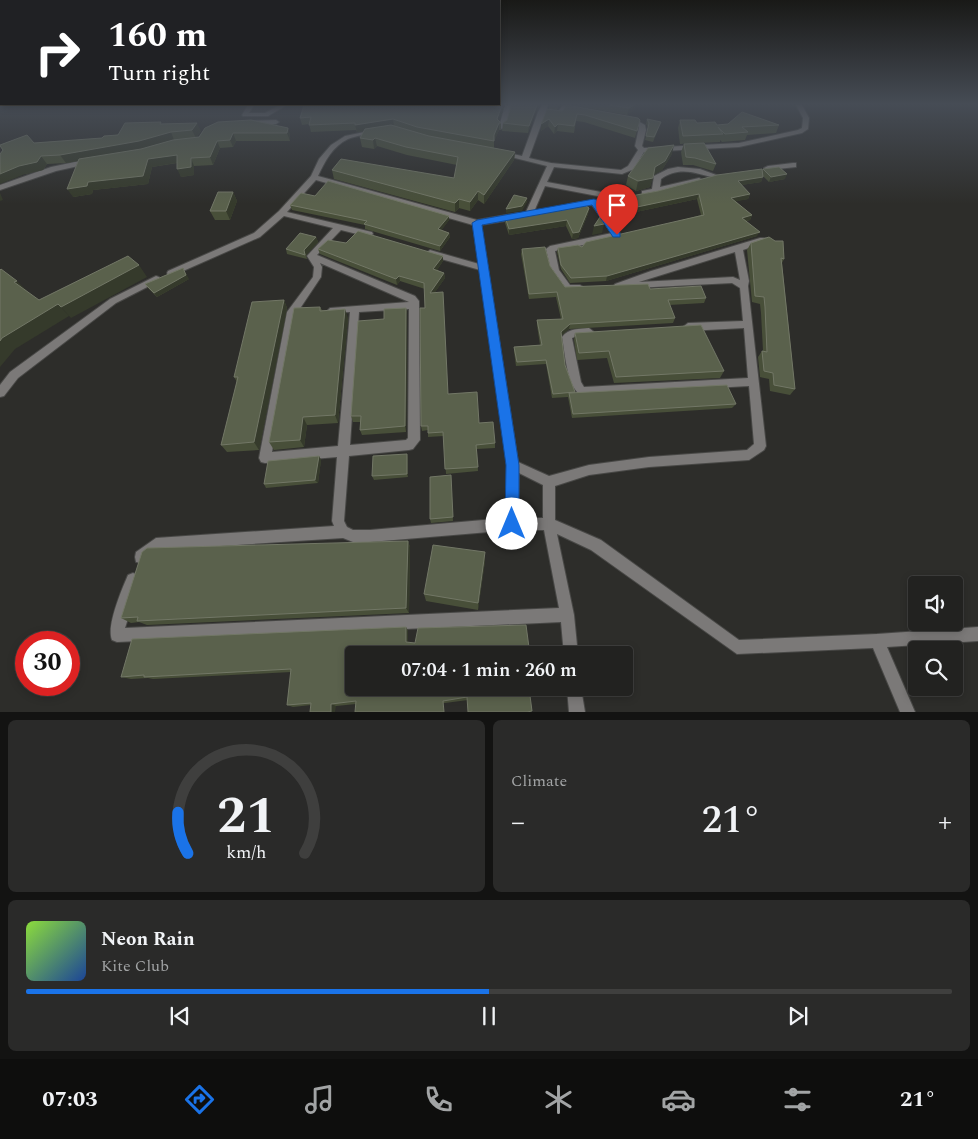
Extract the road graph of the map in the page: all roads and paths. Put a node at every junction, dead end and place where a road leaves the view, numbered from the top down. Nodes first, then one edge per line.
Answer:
1 (345, 138) edge
2 (532, 138) edge
3 (640, 138) edge
4 (770, 138) edge
5 (642, 150) junction
6 (493, 152) edge
7 (525, 158) junction
8 (95, 160) edge
9 (551, 165) junction
10 (793, 165) dead end
11 (764, 169) edge
12 (724, 174) edge
13 (715, 176) junction
14 (314, 177) junction
15 (544, 184) junction
16 (0, 188) edge
17 (656, 191) junction
18 (631, 196) junction
19 (594, 202) junction
20 (557, 209) edge
21 (538, 212) edge
22 (282, 213) junction
23 (529, 214) junction
24 (477, 223) junction
25 (340, 226) junction
26 (378, 237) edge
27 (764, 239) edge
28 (739, 249) junction
29 (425, 251) edge
30 (311, 256) junction
31 (482, 268) junction
32 (744, 286) junction
33 (590, 288) edge
34 (414, 305) junction
35 (355, 309) junction
36 (319, 311) edge
37 (748, 324) junction
38 (681, 328) edge
39 (602, 332) edge
40 (752, 382) junction
41 (0, 393) edge
42 (342, 452) junction
43 (513, 465) junction
44 (549, 482) junction
45 (512, 524) junction
46 (549, 524) junction
47 (344, 532) junction
48 (567, 615) junction
49 (978, 634) edge
50 (877, 641) junction
51 (570, 646) edge
52 (575, 696) edge
53 (577, 712) edge
54 (908, 712) edge

1 - 14 street
2 - 7 street
3 - 5 street
4 - 5 street
5 - 9 street
6 - 7 street
7 - 9 street
8 - 16 street
9 - 15 street
10 - 11 street
12 - 13 street
13 - 17 street
13 - 17 street
14 - 22 street
14 - 24 street
15 - 18 street
15 - 23 street
17 - 18 street
18 - 19 street
19 - 20 street
19 - 33 street
21 - 23 street
22 - 25 street
22 - 41 street
23 - 24 street
24 - 31 street
25 - 26 street
25 - 30 street
27 - 28 street
28 - 32 street
28 - 32 street
29 - 31 street
30 - 34 street
30 - 42 street
31 - 43 street
32 - 37 street
34 - 35 street
34 - 42 street
35 - 36 street
35 - 42 street
37 - 38 street
37 - 40 street
39 - 40 street
40 - 44 street
42 - 47 street
43 - 44 street
43 - 45 street
44 - 46 street
45 - 46 street
45 - 47 street
46 - 48 street
46 - 50 street
47 - 48 street
48 - 51 street
49 - 50 street
50 - 54 street
52 - 53 street

